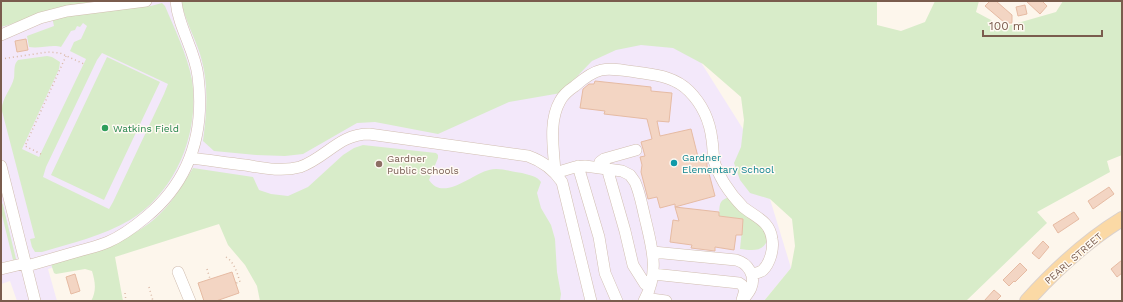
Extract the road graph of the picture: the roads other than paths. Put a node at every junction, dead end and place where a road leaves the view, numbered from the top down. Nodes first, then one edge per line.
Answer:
1 (146, 1) edge
2 (176, 1) edge
3 (1, 35) edge
4 (636, 150) dead end
5 (190, 158) junction
6 (1, 166) edge
7 (578, 166) junction
8 (603, 168) junction
9 (555, 173) junction
10 (3, 182) edge
11 (1122, 219) edge
12 (653, 252) junction
13 (26, 265) junction
14 (1, 269) edge
15 (653, 274) junction
16 (752, 274) junction
17 (179, 275) dead end
18 (647, 295) edge
19 (35, 301) edge
20 (190, 301) edge
21 (591, 301) edge
22 (617, 301) edge
23 (666, 301) edge
24 (742, 301) edge
25 (1026, 301) edge

1 - 3 street
2 - 5 street
4 - 8 street
5 - 9 street
5 - 13 street
6 - 10 street
7 - 8 street
7 - 9 street
7 - 22 street
8 - 12 street
8 - 18 street
9 - 16 street
9 - 21 street
10 - 13 street
11 - 25 main road, PEARL STREET
12 - 15 street
12 - 16 street
13 - 14 street
13 - 19 street
15 - 18 street
15 - 24 street
16 - 24 street
17 - 20 street
18 - 23 street

